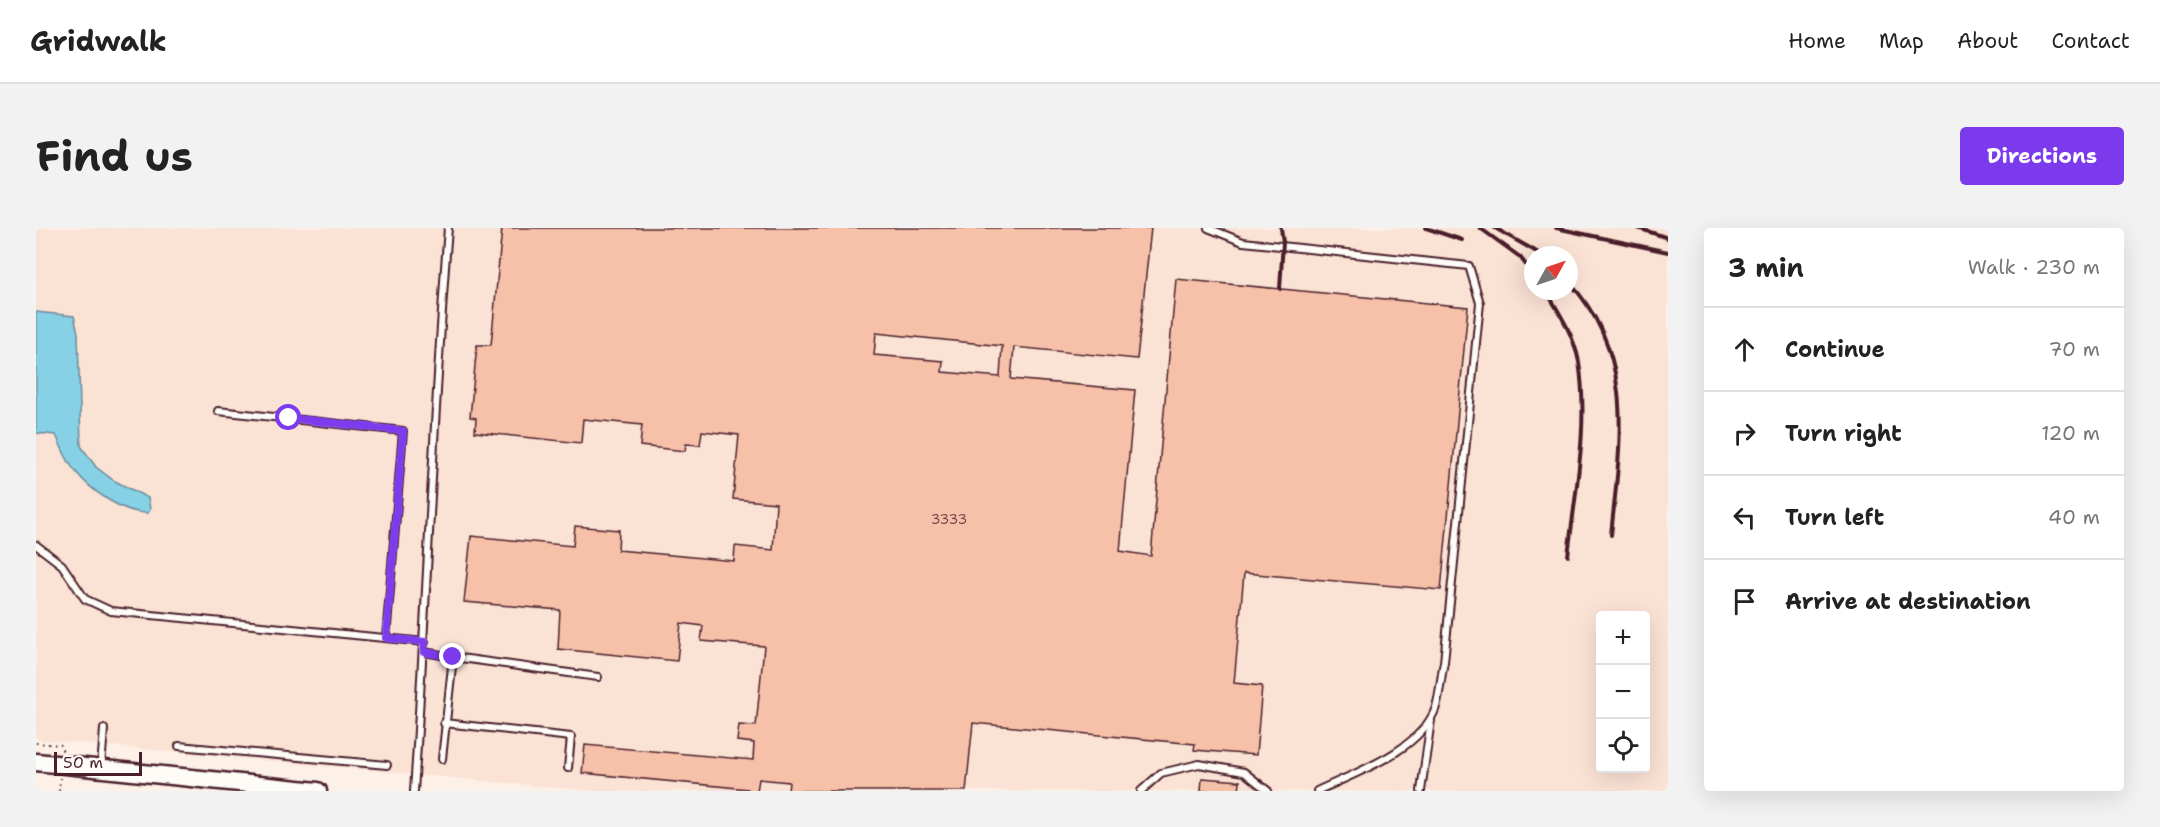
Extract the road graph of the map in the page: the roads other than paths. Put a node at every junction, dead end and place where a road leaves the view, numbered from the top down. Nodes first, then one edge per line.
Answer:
1 (448, 228) edge
2 (1208, 228) edge
3 (218, 411) dead end
4 (36, 545) edge
5 (386, 638) junction
6 (425, 642) junction
7 (424, 652) junction
8 (453, 657) junction
9 (598, 677) dead end
10 (1432, 715) junction
11 (444, 723) junction
12 (104, 729) dead end
13 (179, 746) dead end
14 (442, 759) dead end
15 (36, 762) edge
16 (387, 765) dead end
17 (568, 768) dead end
18 (100, 769) junction
19 (318, 791) edge
20 (414, 791) edge
21 (1141, 791) edge
22 (1268, 791) edge
23 (1317, 791) edge
24 (1421, 791) edge

1 - 6 lane
2 - 10 lane
3 - 5 lane
4 - 5 lane
5 - 6 lane
6 - 7 lane
7 - 8 lane
7 - 20 lane
8 - 9 lane
8 - 11 lane
10 - 23 lane
10 - 24 lane
11 - 14 lane
11 - 17 lane
12 - 18 lane
13 - 16 lane
15 - 18 main road
18 - 19 main road
21 - 22 lane

